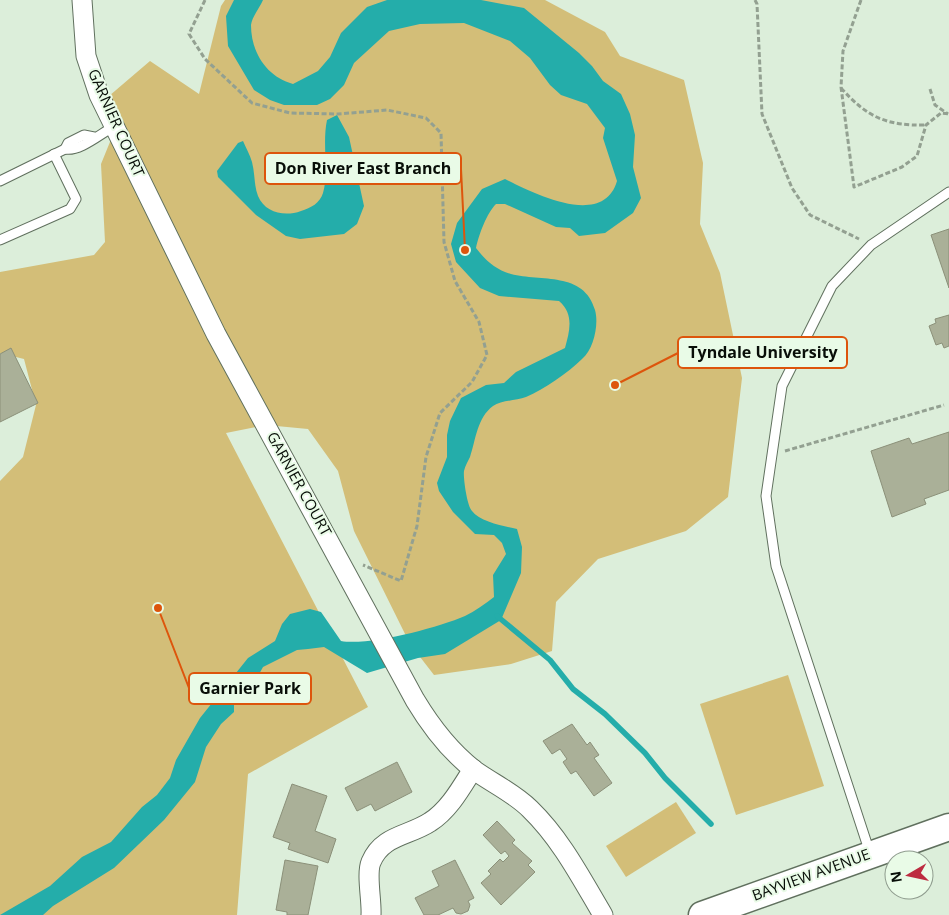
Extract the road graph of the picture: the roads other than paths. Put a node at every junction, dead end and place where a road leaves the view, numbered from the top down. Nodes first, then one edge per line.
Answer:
1 (82, 0) edge
2 (115, 126) junction
3 (54, 154) junction
4 (0, 181) edge
5 (949, 192) edge
6 (0, 240) edge
7 (473, 769) junction
8 (949, 827) edge
9 (870, 854) junction
10 (371, 915) edge
11 (603, 915) edge
12 (702, 915) edge

1 - 2 street, GARNIER COURT
2 - 3 lane
2 - 7 street, GARNIER COURT
3 - 4 lane
3 - 6 lane
5 - 9 lane
7 - 10 street
7 - 11 street, GARNIER COURT
8 - 9 main road, BAYVIEW AVENUE
9 - 12 main road, BAYVIEW AVENUE

